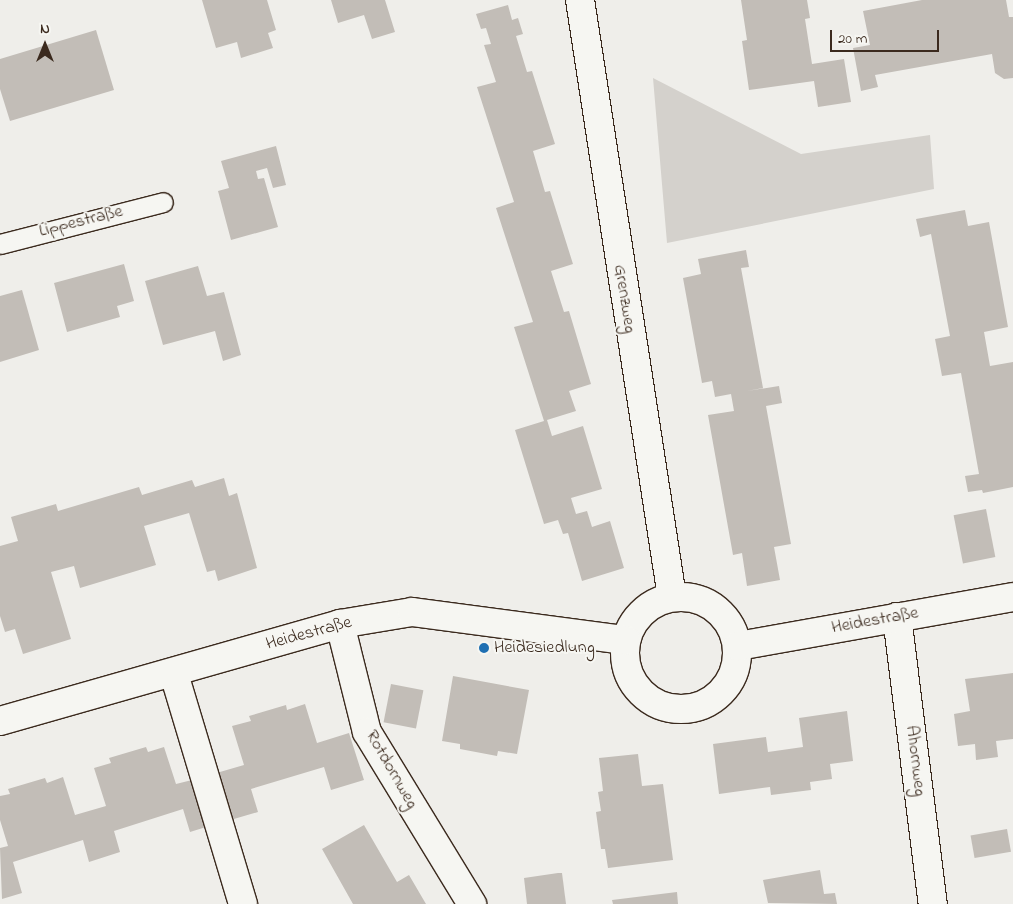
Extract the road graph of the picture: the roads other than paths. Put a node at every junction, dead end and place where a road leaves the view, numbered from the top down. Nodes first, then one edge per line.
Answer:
1 (580, 0) edge
2 (163, 202) dead end
3 (0, 244) edge
4 (672, 597) junction
5 (1013, 597) edge
6 (897, 617) junction
7 (340, 624) junction
8 (626, 640) junction
9 (738, 646) junction
10 (174, 674) junction
11 (0, 721) edge
12 (243, 904) edge
13 (472, 904) edge
14 (933, 904) edge

1 - 4 street, Grenzweg
2 - 3 lane, Lippestraße
4 - 8 street
4 - 9 street
5 - 6 street, Heidestraße
6 - 9 street, Heidestraße
6 - 14 street, Ahornweg
7 - 8 street, Heidestraße
7 - 10 street, Heidestraße
7 - 13 street, Rotdornweg
8 - 9 street
10 - 11 street, Heidestraße
10 - 12 street

